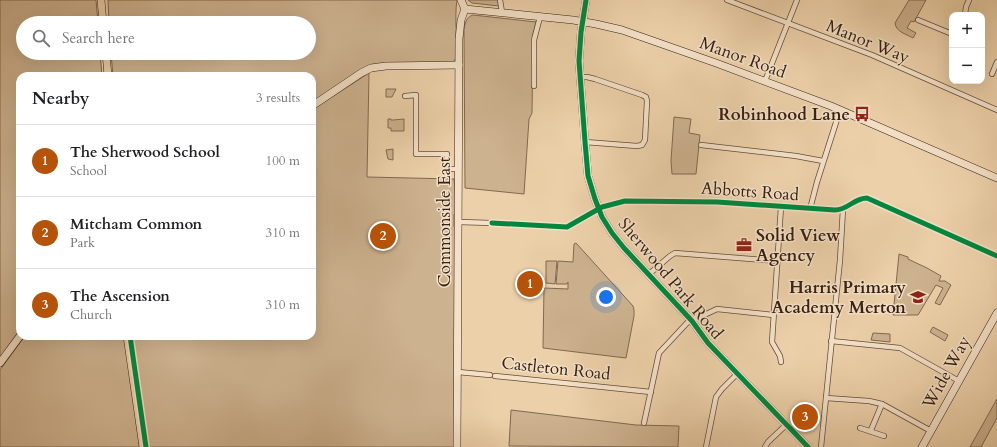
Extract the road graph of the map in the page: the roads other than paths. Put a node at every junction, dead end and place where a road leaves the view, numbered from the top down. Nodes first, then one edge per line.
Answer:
1 (101, 0) edge
2 (461, 0) edge
3 (500, 0) edge
4 (586, 0) edge
5 (727, 0) edge
6 (798, 0) edge
7 (969, 0) edge
8 (465, 9) junction
9 (502, 12) junction
10 (965, 12) edge
11 (102, 16) edge
12 (540, 17) junction
13 (918, 20) dead end
14 (582, 22) junction
15 (788, 23) junction
16 (949, 33) edge
17 (107, 60) edge
18 (997, 62) edge
19 (459, 65) junction
20 (108, 72) edge
21 (992, 74) dead end
22 (580, 77) junction
23 (765, 81) junction
24 (534, 86) dead end
25 (405, 96) dead end
26 (316, 103) edge
27 (840, 110) junction
28 (997, 110) edge
29 (585, 142) junction
30 (702, 145) dead end
31 (823, 161) junction
32 (458, 169) junction
33 (997, 178) edge
34 (781, 206) junction
35 (599, 209) junction
36 (810, 209) junction
37 (844, 209) junction
38 (459, 222) junction
39 (492, 223) dead end
40 (498, 223) dead end
41 (997, 256) edge
42 (777, 261) junction
43 (648, 275) junction
44 (997, 313) edge
45 (773, 315) junction
46 (692, 321) junction
47 (17, 340) edge
48 (128, 340) edge
49 (831, 341) junction
50 (781, 362) dead end
51 (0, 363) edge
52 (458, 372) junction
53 (738, 374) junction
54 (959, 381) junction
55 (651, 392) junction
56 (826, 398) junction
57 (882, 404) junction
58 (644, 423) dead end
59 (787, 424) junction
60 (860, 428) dead end
61 (871, 430) junction
62 (931, 431) junction
63 (884, 436) dead end
64 (143, 447) edge
65 (457, 447) edge
66 (706, 447) edge
67 (765, 447) edge
68 (808, 447) edge
69 (821, 447) edge
70 (922, 447) edge

1 - 11 main road
2 - 8 street
3 - 9 street
4 - 14 street, Sherwood Park Road
5 - 15 street, Manor Way
6 - 15 street
7 - 10 street
8 - 9 street, Manor Road
8 - 19 street, Commonside East
9 - 12 street, Manor Road
12 - 14 street, Manor Road
12 - 24 street
13 - 16 street
14 - 22 street, Sherwood Park Road
14 - 23 street, Manor Road
15 - 23 street
15 - 28 street, Manor Way
17 - 20 main road
18 - 21 street
19 - 26 street
19 - 32 street, Commonside East
22 - 29 street, Sherwood Park Road
22 - 29 street
23 - 27 street, Manor Road
25 - 32 street
27 - 31 street
27 - 33 street, Manor Road
29 - 35 street, Sherwood Park Road
30 - 31 street
31 - 36 street
32 - 38 street, Commonside East
34 - 35 street, Abbotts Road
34 - 36 street, Abbotts Road
34 - 42 street
35 - 40 street, Abbotts Road
35 - 43 street, Sherwood Park Road
36 - 37 street, Abbotts Road
37 - 41 street
37 - 49 street
38 - 39 street
38 - 52 street, Commonside East
42 - 43 street
42 - 45 street
43 - 46 street, Sherwood Park Road
44 - 54 street, Wide Way
45 - 46 street
45 - 50 street
46 - 53 street, Sherwood Park Road
46 - 55 street
47 - 51 street
48 - 64 main road
49 - 54 street
49 - 56 street
52 - 55 street, Castleton Road
52 - 65 street, Commonside East
53 - 59 street, Sherwood Park Road
53 - 66 street
54 - 62 street, Wide Way
55 - 58 street
56 - 57 street
56 - 69 street
57 - 61 street
57 - 62 street
59 - 67 street
59 - 68 street, Sherwood Park Road
60 - 61 street
61 - 63 street
62 - 70 street, Wide Way

